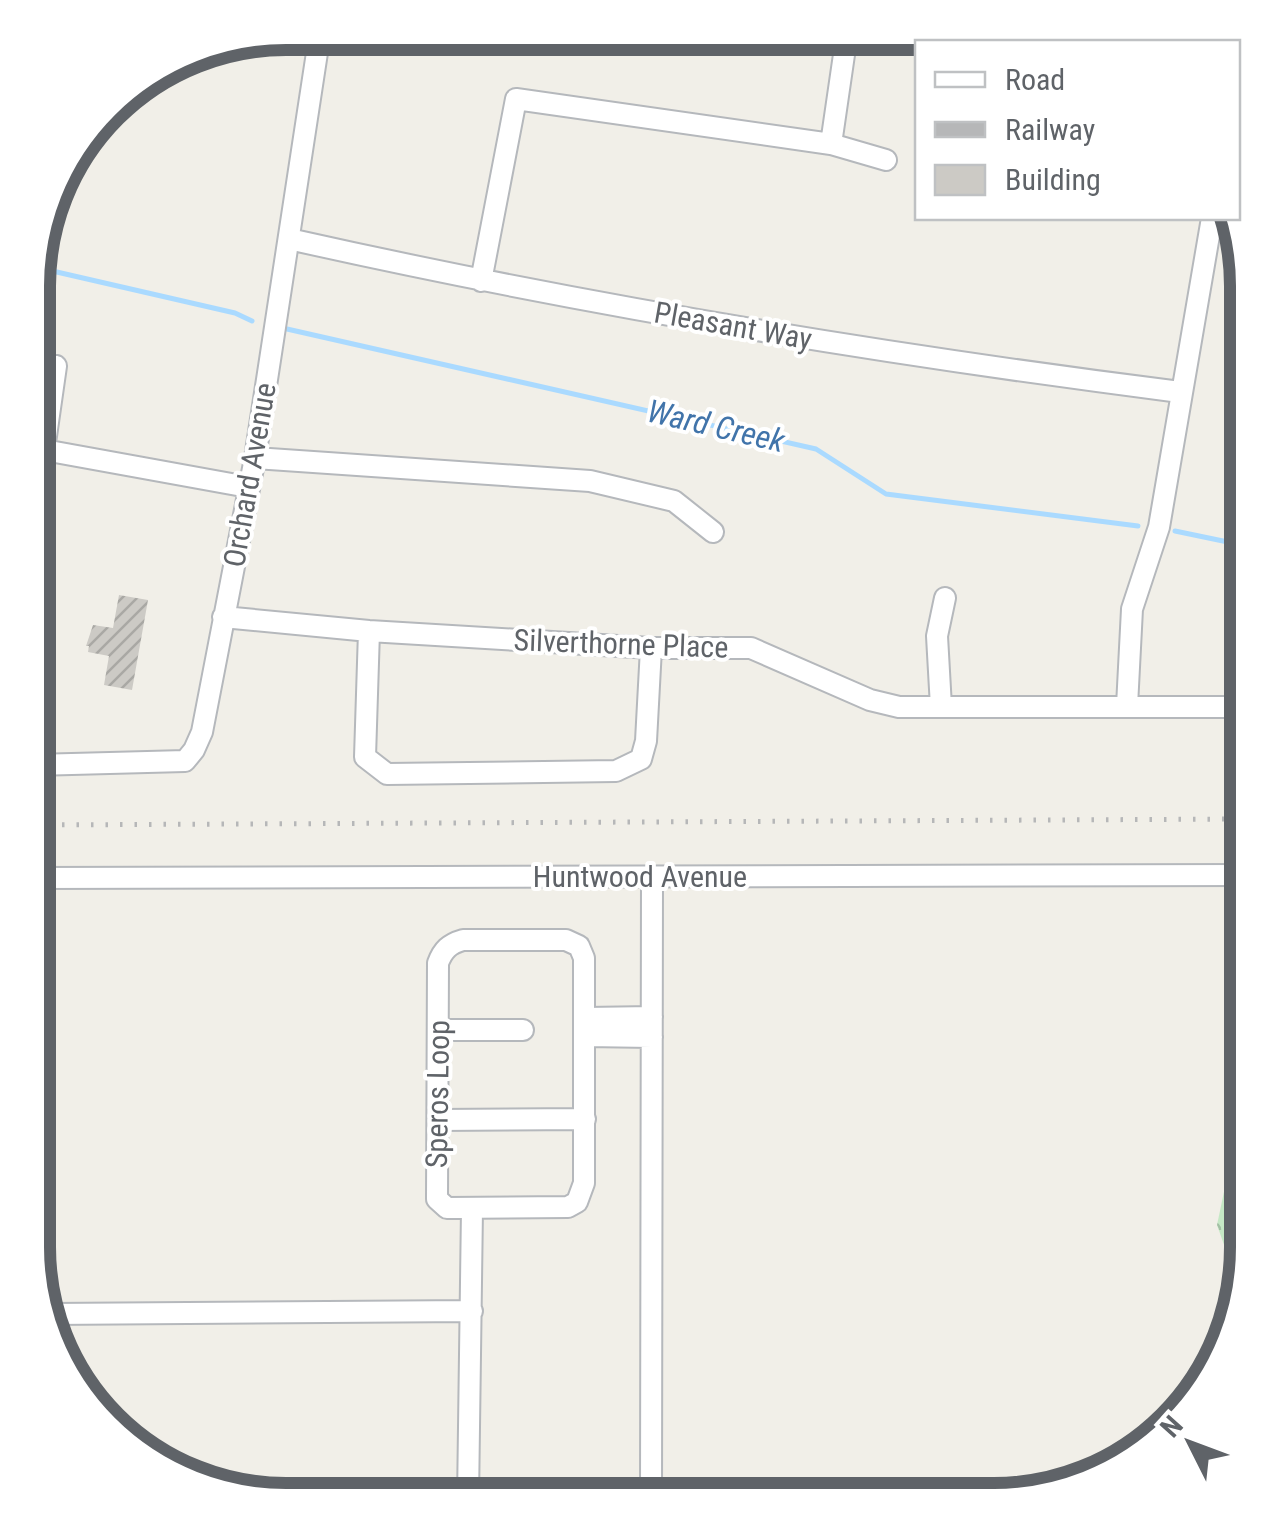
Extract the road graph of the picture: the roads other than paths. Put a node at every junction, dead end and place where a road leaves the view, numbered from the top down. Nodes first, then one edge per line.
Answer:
1 (317, 50) edge
2 (845, 50) edge
3 (831, 144) junction
4 (886, 160) dead end
5 (1212, 220) edge
6 (289, 239) junction
7 (481, 281) junction
8 (56, 366) dead end
9 (1180, 392) junction
10 (50, 408) edge
11 (50, 451) edge
12 (256, 458) junction
13 (248, 487) junction
14 (713, 532) dead end
15 (945, 598) dead end
16 (224, 618) junction
17 (369, 632) junction
18 (651, 648) junction
19 (941, 706) junction
20 (1127, 706) junction
21 (1230, 706) edge
22 (50, 764) edge
23 (1229, 876) edge
24 (652, 877) junction
25 (50, 878) edge
26 (586, 1027) junction
27 (652, 1027) junction
28 (440, 1030) junction
29 (522, 1030) dead end
30 (585, 1119) junction
31 (438, 1120) junction
32 (472, 1209) junction
33 (472, 1311) junction
34 (60, 1314) edge
35 (468, 1482) edge
36 (651, 1482) edge

1 - 6 street, Orchard Avenue
2 - 3 street
3 - 4 street
3 - 7 street
5 - 9 street
6 - 7 street, Pleasant Way
6 - 12 street, Orchard Avenue
7 - 9 street, Pleasant Way
8 - 10 street
9 - 20 street
11 - 13 street
12 - 13 street, Orchard Avenue
12 - 14 street
13 - 16 street, Orchard Avenue
15 - 19 street
16 - 17 street, Silverthorne Place
16 - 22 street, Orchard Avenue
17 - 18 street, Silverthorne Place
17 - 18 street
18 - 19 street, Silverthorne Place
19 - 20 street, Silverthorne Place
20 - 21 street, Silverthorne Place
23 - 24 street, Huntwood Avenue
24 - 25 street, Huntwood Avenue
24 - 27 street
26 - 27 street
26 - 28 street, Speros Loop
26 - 30 street, Speros Loop
27 - 36 street
28 - 29 street
28 - 31 street, Speros Loop
30 - 31 street
30 - 32 street, Speros Loop
31 - 32 street, Speros Loop
32 - 33 street
33 - 34 street
33 - 35 street

